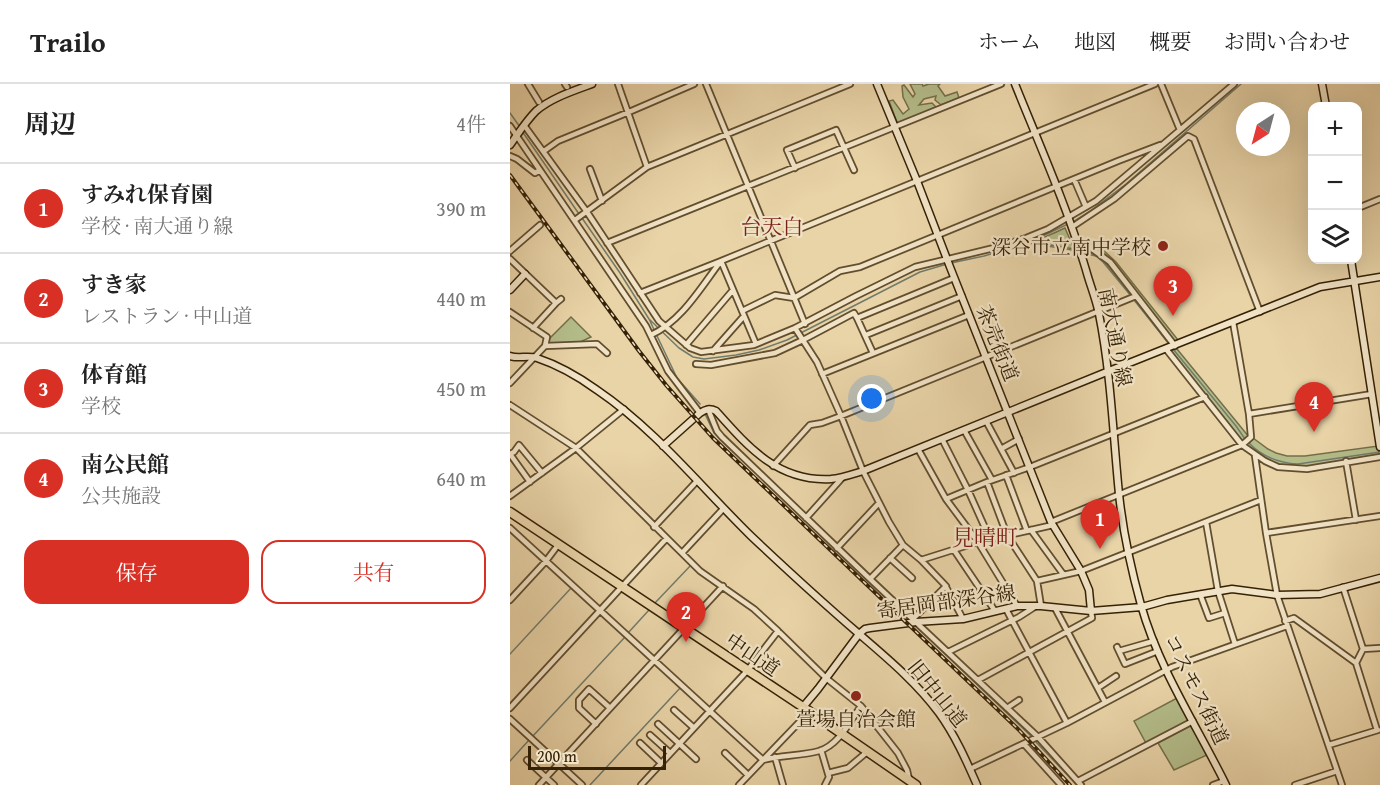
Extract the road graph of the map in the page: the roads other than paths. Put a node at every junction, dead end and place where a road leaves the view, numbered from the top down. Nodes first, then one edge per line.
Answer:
1 (528, 84) edge
2 (592, 84) edge
3 (618, 84) edge
4 (694, 84) edge
5 (706, 84) edge
6 (850, 84) edge
7 (877, 84) edge
8 (1001, 84) edge
9 (1015, 84) edge
10 (1155, 84) edge
11 (1161, 84) edge
12 (1234, 84) edge
13 (1322, 84) edge
14 (539, 102) dead end
15 (1325, 102) edge
16 (629, 112) junction
17 (510, 126) edge
18 (524, 126) junction
19 (894, 127) junction
20 (1180, 129) junction
21 (1035, 133) junction
22 (518, 135) junction
23 (727, 135) junction
24 (510, 145) edge
25 (844, 148) junction
26 (1166, 148) junction
27 (544, 152) junction
28 (510, 156) edge
29 (647, 167) junction
30 (795, 168) junction
31 (590, 169) dead end
32 (540, 170) junction
33 (854, 170) dead end
34 (1074, 179) junction
35 (917, 181) junction
36 (1056, 186) junction
37 (748, 187) junction
38 (1107, 191) junction
39 (1114, 199) junction
40 (1380, 199) edge
41 (602, 201) junction
42 (1362, 206) edge
43 (1086, 207) junction
44 (586, 212) junction
45 (1068, 217) junction
46 (575, 220) junction
47 (540, 225) dead end
48 (1072, 228) junction
49 (938, 234) junction
50 (770, 241) junction
51 (607, 243) junction
52 (1077, 244) junction
53 (510, 251) edge
54 (510, 260) edge
55 (721, 261) junction
56 (948, 262) junction
57 (1352, 264) edge
58 (525, 274) junction
59 (1380, 277) edge
60 (954, 278) junction
61 (1354, 282) junction
62 (510, 290) edge
63 (733, 290) junction
64 (640, 293) junction
65 (962, 296) junction
66 (1136, 296) junction
67 (794, 298) junction
68 (561, 299) dead end
69 (556, 303) junction
70 (510, 312) edge
71 (1098, 312) junction
72 (1260, 312) junction
73 (743, 314) junction
74 (969, 315) junction
75 (857, 318) junction
76 (1233, 322) junction
77 (805, 324) junction
78 (533, 328) junction
79 (796, 329) junction
80 (658, 331) junction
81 (866, 334) junction
82 (802, 339) junction
83 (756, 344) junction
84 (686, 345) junction
85 (545, 346) junction
86 (1175, 346) junction
87 (1166, 349) junction
88 (713, 351) junction
89 (608, 353) dead end
90 (873, 353) junction
91 (510, 356) edge
92 (535, 357) junction
93 (987, 357) junction
94 (696, 364) dead end
95 (1109, 371) junction
96 (822, 374) junction
97 (510, 383) edge
98 (1372, 394) junction
99 (1205, 397) junction
100 (510, 405) edge
101 (624, 409) junction
102 (708, 409) junction
103 (1008, 412) junction
104 (700, 413) junction
105 (1249, 414) junction
106 (841, 416) junction
107 (986, 421) junction
108 (964, 430) junction
109 (1114, 433) junction
110 (942, 439) junction
111 (1019, 439) junction
112 (1243, 444) junction
113 (663, 447) junction
114 (1380, 447) edge
115 (576, 448) junction
116 (918, 449) junction
117 (1001, 449) junction
118 (510, 454) edge
119 (1255, 456) junction
120 (1380, 456) edge
121 (1346, 461) junction
122 (773, 466) junction
123 (1030, 467) junction
124 (863, 471) junction
125 (542, 473) junction
126 (1014, 473) junction
127 (1006, 475) junction
128 (843, 477) junction
129 (697, 481) junction
130 (989, 481) junction
131 (530, 482) junction
132 (968, 490) junction
133 (1119, 493) junction
134 (510, 496) edge
135 (946, 499) junction
136 (1261, 500) junction
137 (879, 503) junction
138 (723, 508) junction
139 (510, 512) edge
140 (1380, 516) edge
141 (806, 518) junction
142 (1356, 520) junction
143 (1206, 522) junction
144 (1052, 523) junction
145 (654, 527) junction
146 (510, 528) edge
147 (1029, 530) junction
148 (1266, 533) junction
149 (1007, 535) junction
150 (666, 539) junction
151 (990, 539) junction
152 (978, 542) junction
153 (558, 545) junction
154 (903, 545) junction
155 (837, 548) junction
156 (954, 550) junction
157 (1128, 552) junction
158 (682, 553) junction
159 (890, 558) junction
160 (921, 560) junction
161 (546, 561) junction
162 (1081, 571) junction
163 (1063, 574) junction
164 (912, 578) dead end
165 (1380, 578) edge
166 (870, 579) junction
167 (1037, 581) junction
168 (723, 586) junction
169 (946, 586) junction
170 (622, 587) junction
171 (1343, 587) junction
172 (1218, 591) junction
173 (1200, 594) junction
174 (1277, 595) junction
175 (510, 600) edge
176 (1017, 606) junction
177 (1038, 606) junction
178 (1142, 607) junction
179 (1055, 608) junction
180 (1006, 609) junction
181 (599, 611) junction
182 (995, 611) junction
183 (1091, 611) junction
184 (1225, 614) junction
185 (963, 619) junction
186 (914, 620) junction
187 (1012, 621) junction
188 (1286, 624) junction
189 (684, 628) junction
190 (778, 631) junction
191 (1068, 631) junction
192 (859, 634) junction
193 (1154, 641) junction
194 (1235, 644) junction
195 (1380, 648) edge
196 (1362, 650) junction
197 (1158, 651) junction
198 (948, 652) junction
199 (1029, 653) junction
200 (654, 661) junction
201 (1356, 663) junction
202 (1166, 669) junction
203 (747, 670) junction
204 (1116, 676) dead end
205 (826, 678) junction
206 (978, 680) junction
207 (1098, 688) junction
208 (1019, 700) dead end
209 (1105, 702) junction
210 (861, 706) junction
211 (510, 708) edge
212 (610, 708) junction
213 (1007, 708) junction
214 (674, 710) dead end
215 (806, 710) junction
216 (710, 711) junction
217 (510, 719) edge
218 (1193, 721) junction
219 (1067, 723) junction
220 (596, 724) junction
221 (658, 724) dead end
222 (693, 728) junction
223 (1379, 729) edge
224 (842, 734) junction
225 (650, 735) dead end
226 (1038, 737) junction
227 (640, 743) dead end
228 (679, 744) junction
229 (1024, 744) junction
230 (1329, 745) junction
231 (820, 750) junction
232 (867, 751) junction
233 (670, 753) junction
234 (725, 753) dead end
235 (775, 758) junction
236 (696, 759) dead end
237 (527, 760) dead end
238 (763, 760) junction
239 (661, 763) junction
240 (559, 764) junction
241 (970, 770) junction
242 (1337, 771) junction
243 (828, 773) junction
244 (748, 775) junction
245 (546, 777) junction
246 (913, 782) edge
247 (1080, 783) edge
248 (1225, 783) edge
249 (539, 785) edge
250 (555, 785) edge
251 (582, 785) edge
252 (641, 785) edge
253 (739, 785) edge
254 (783, 785) edge
255 (825, 785) edge
256 (977, 785) edge
257 (1061, 785) edge
258 (1213, 785) edge
259 (1295, 785) edge
260 (1342, 785) edge

1 - 14 street
2 - 18 street
3 - 16 street
4 - 16 street
5 - 23 street
6 - 23 street
7 - 19 street, 茶売街道
8 - 19 street
9 - 21 street, 南大通り線
10 - 21 street
11 - 20 street
12 - 20 street
13 - 15 street
16 - 27 street
16 - 29 street
17 - 22 street
18 - 22 street
18 - 27 street
19 - 25 street
19 - 35 street, 茶売街道
20 - 26 street
21 - 35 street
21 - 36 street, 南大通り線
22 - 24 street
22 - 32 street
23 - 29 street
23 - 37 street
25 - 30 street
25 - 30 street
25 - 33 street
26 - 34 street
26 - 38 street
26 - 39 street
26 - 72 street
27 - 44 street
28 - 32 street
29 - 41 street
30 - 37 street
31 - 41 street
32 - 46 street
34 - 36 street
34 - 43 street
35 - 49 street, 茶売街道
35 - 50 street
36 - 45 street, 南大通り線
36 - 49 street
37 - 50 street
37 - 51 street
38 - 39 street
38 - 43 street
39 - 48 street
40 - 42 street
41 - 44 street
43 - 45 street
44 - 46 street
44 - 51 street
45 - 48 street, 南大通り線
45 - 56 street
46 - 80 street
47 - 53 street
48 - 52 street, 南大通り線
49 - 56 street, 茶売街道
49 - 67 street
50 - 55 street
50 - 67 street
51 - 64 street
52 - 66 street
52 - 71 street, 南大通り線
54 - 58 street
55 - 63 street
55 - 64 street
55 - 80 street
56 - 60 street, 茶売街道
56 - 77 street
57 - 61 street
58 - 62 street
58 - 69 street
59 - 61 street
60 - 65 street, 茶売街道
60 - 75 street
61 - 72 street
61 - 98 street
63 - 73 street
63 - 84 street
64 - 80 street
65 - 74 street, 茶売街道
65 - 81 street
66 - 71 street
66 - 86 street
67 - 73 street
67 - 77 street
68 - 69 street
69 - 78 street
70 - 78 street
71 - 93 street
71 - 95 street, 南大通り線
72 - 76 street
73 - 83 street
73 - 88 street
74 - 90 street
74 - 93 street, 茶売街道
75 - 81 street
75 - 82 street
76 - 86 street
76 - 105 street
77 - 79 street
78 - 85 street
79 - 82 street
79 - 83 street
80 - 84 street
80 - 104 street
81 - 90 street
82 - 94 street
82 - 96 street
83 - 88 street
84 - 88 street
85 - 89 street
85 - 92 street
86 - 87 street
87 - 95 street
87 - 99 street
90 - 96 street
91 - 92 street, 寄居岡部深谷線
92 - 97 street
92 - 101 street, 寄居岡部深谷線
93 - 103 street, 茶売街道
93 - 106 street
95 - 103 street
95 - 109 street, 南大通り線
96 - 106 street
98 - 105 street
98 - 114 street
99 - 109 street
99 - 112 street
100 - 115 street
101 - 113 street, 寄居岡部深谷線
101 - 115 street
102 - 104 street
102 - 122 street
102 - 141 street
103 - 107 street
103 - 111 street, 茶売街道
104 - 113 street
105 - 112 street
106 - 122 street
106 - 124 street
107 - 108 street
107 - 117 street
108 - 110 street
108 - 130 street
109 - 123 street
109 - 133 street, 南大通り線
110 - 116 street
110 - 132 street
111 - 117 street
111 - 123 street, 茶売街道
112 - 119 street
112 - 133 street
113 - 129 street, 寄居岡部深谷線
115 - 125 street
115 - 145 street
116 - 124 street
116 - 135 street
117 - 126 street
118 - 125 street
118 - 131 street
119 - 121 street
119 - 136 street
120 - 121 street
121 - 142 street
122 - 128 street
123 - 126 street
123 - 144 street, 茶売街道
124 - 128 street
124 - 137 street
125 - 131 street
126 - 127 street
127 - 130 street
127 - 147 street
128 - 141 street
129 - 138 street, 寄居岡部深谷線
129 - 145 street
130 - 132 street
130 - 149 street
131 - 134 street
132 - 135 street
132 - 151 street
133 - 144 street
133 - 157 street, 南大通り線
135 - 152 street
136 - 143 street
136 - 148 street
137 - 154 street
137 - 155 street
138 - 158 street
138 - 192 street, 寄居岡部深谷線
139 - 153 highway, 中山道
140 - 142 street
141 - 155 street
142 - 148 street
143 - 157 street
143 - 172 street
144 - 147 street
144 - 162 street, 茶売街道
145 - 150 street
146 - 161 street
147 - 149 street
147 - 163 street
148 - 174 street
149 - 151 street
149 - 167 street
150 - 158 street
150 - 170 street
151 - 152 street
152 - 156 street
152 - 176 street
153 - 161 street
153 - 170 highway, 中山道
154 - 159 street
154 - 160 street
155 - 166 street
156 - 160 street
156 - 182 street
157 - 162 street
157 - 178 street, 南大通り線
158 - 168 street
159 - 164 street
159 - 166 street
160 - 169 street
161 - 175 street
161 - 181 street
162 - 163 street
162 - 183 street, 茶売街道
163 - 167 street
165 - 171 street, 寄居岡部深谷線
166 - 186 street
167 - 177 street
168 - 189 street
168 - 190 street
169 - 185 street
169 - 186 street
170 - 181 street
170 - 189 highway, 中山道
171 - 174 street, 寄居岡部深谷線
171 - 196 street
172 - 173 street, 寄居岡部深谷線
172 - 174 street, 寄居岡部深谷線
172 - 184 street
173 - 178 street, 寄居岡部深谷線
173 - 184 street
174 - 188 street
176 - 177 street, 寄居岡部深谷線
176 - 180 street, 寄居岡部深谷線
177 - 179 street, 寄居岡部深谷線
177 - 187 street
178 - 183 street, 寄居岡部深谷線
178 - 193 street, コスモス街道
179 - 183 street, 寄居岡部深谷線
179 - 191 street
180 - 182 street, 寄居岡部深谷線
180 - 187 street
181 - 200 street
181 - 211 street
182 - 185 street, 寄居岡部深谷線
183 - 191 street
184 - 194 street
185 - 186 street, 寄居岡部深谷線
186 - 192 street, 寄居岡部深谷線
186 - 198 street
187 - 198 street
187 - 199 street
188 - 194 street
188 - 201 street
188 - 230 street
189 - 200 street
189 - 203 highway, 中山道
190 - 203 street
190 - 205 street
191 - 199 street
191 - 207 street
192 - 205 street
192 - 241 street, 旧中山道
193 - 197 street, コスモス街道
193 - 197 street
194 - 202 street
195 - 196 street
196 - 201 street
197 - 202 street, コスモス街道
198 - 206 street
199 - 206 street
199 - 219 street
200 - 212 street
200 - 216 street
201 - 223 street
202 - 209 street
202 - 218 street, コスモス街道
203 - 215 highway, 中山道
203 - 216 street
204 - 207 street
205 - 210 street
205 - 215 street
206 - 213 street
207 - 209 street
208 - 213 street
209 - 219 street
210 - 224 street
210 - 246 street
212 - 220 street
212 - 220 street
213 - 226 street
214 - 222 street
215 - 224 highway, 中山道
215 - 238 street
216 - 222 street
216 - 238 street
217 - 240 street
218 - 247 street
218 - 248 street, コスモス街道
219 - 226 street
220 - 240 street
221 - 228 street
222 - 228 street
223 - 230 street
224 - 231 street
224 - 232 highway, 中山道
225 - 233 street
226 - 229 street
226 - 247 street
227 - 239 street
228 - 233 street
228 - 236 street
229 - 241 street
229 - 257 street
230 - 242 street
231 - 235 street
231 - 243 street
232 - 243 street
232 - 246 highway, 中山道
233 - 239 street
234 - 244 street
235 - 238 street
235 - 254 street
237 - 245 street
238 - 244 street
239 - 252 street
240 - 245 street
240 - 251 street
241 - 256 street, 旧中山道
242 - 259 street
242 - 260 street
243 - 255 street
244 - 253 street
245 - 249 street
245 - 250 street
248 - 258 street

